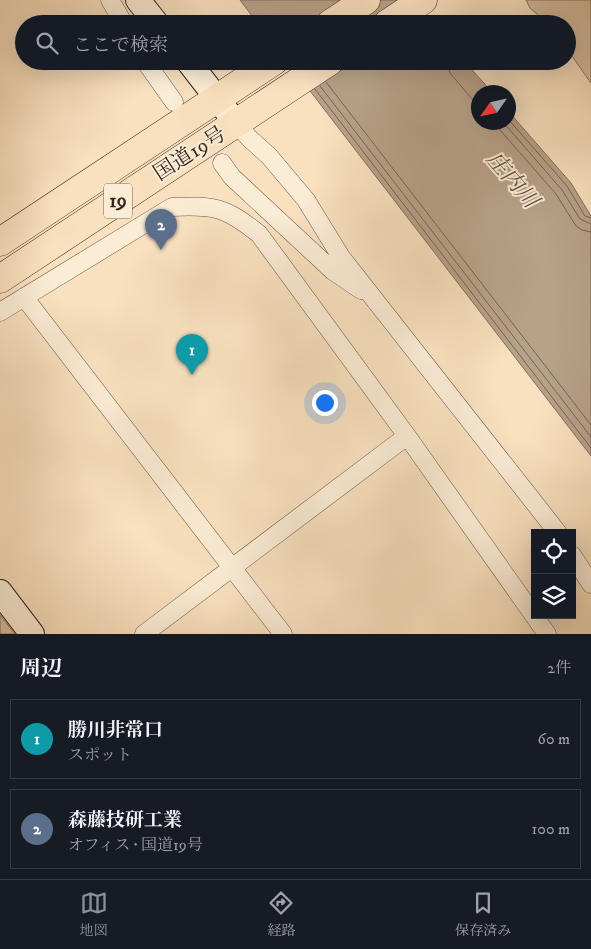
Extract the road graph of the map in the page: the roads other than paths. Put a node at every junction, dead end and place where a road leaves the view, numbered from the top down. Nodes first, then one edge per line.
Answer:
1 (110, 0) edge
2 (138, 0) edge
3 (366, 0) edge
4 (423, 0) edge
5 (119, 15) edge
6 (150, 15) edge
7 (344, 15) edge
8 (400, 15) edge
9 (151, 70) edge
10 (197, 70) edge
11 (261, 70) edge
12 (316, 70) edge
13 (222, 96) junction
14 (174, 102) dead end
15 (240, 121) junction
16 (222, 163) dead end
17 (0, 242) edge
18 (0, 280) edge
19 (24, 296) junction
20 (372, 297) junction
21 (0, 312) edge
22 (407, 436) junction
23 (555, 529) edge
24 (576, 561) edge
25 (231, 567) junction
26 (591, 584) edge
27 (0, 592) edge
28 (32, 634) edge
29 (144, 634) edge
30 (282, 634) edge
31 (547, 634) edge

1 - 5 street
2 - 6 main road
3 - 7 highway
4 - 8 highway
9 - 14 street
10 - 13 main road
11 - 13 highway, 国道19号 / 19
12 - 15 highway, 国道19号 / 19
13 - 15 main road
13 - 17 highway, 国道19号 / 19
15 - 18 highway, 国道19号 / 19
15 - 20 street
16 - 20 street
19 - 21 street
19 - 22 street
19 - 25 street
20 - 23 street
22 - 25 street
22 - 31 street
24 - 26 street
25 - 29 street
25 - 30 street
27 - 28 main road

